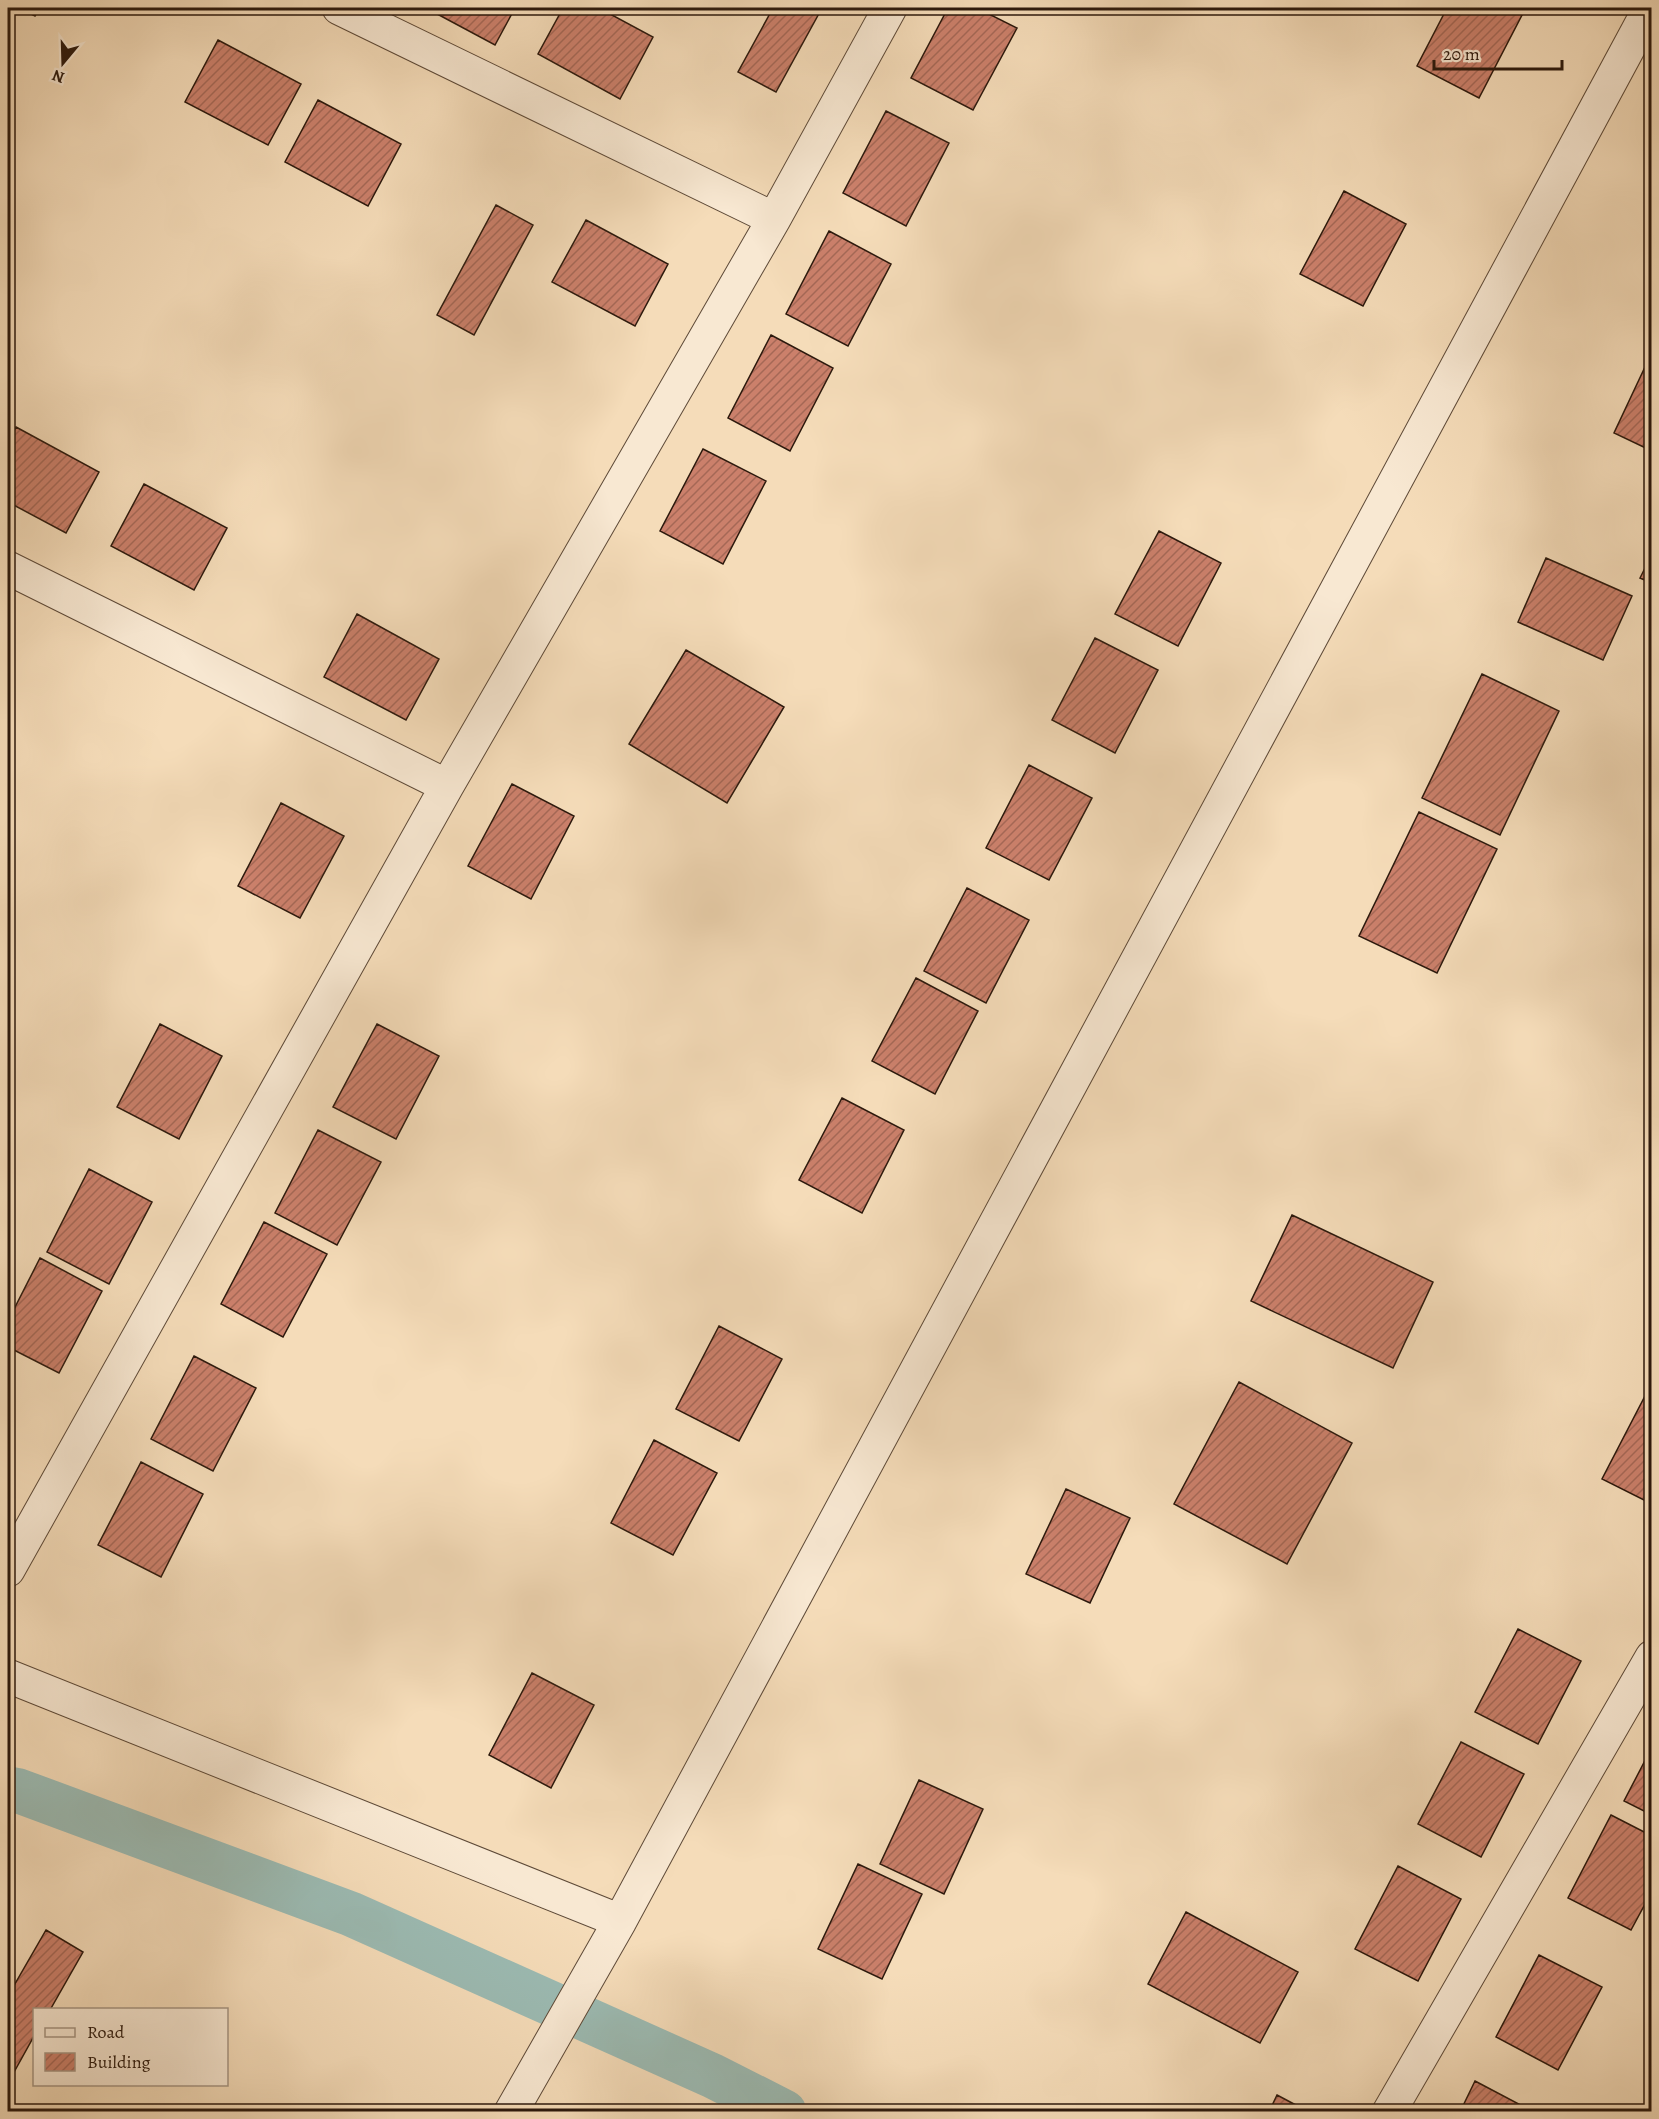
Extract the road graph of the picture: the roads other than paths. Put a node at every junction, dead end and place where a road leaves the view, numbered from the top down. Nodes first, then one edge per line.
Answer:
1 (339, 8) edge
2 (890, 8) edge
3 (1650, 8) edge
4 (774, 219) junction
5 (8, 568) edge
6 (447, 786) junction
7 (8, 1570) edge
8 (1652, 1657) edge
9 (8, 1676) edge
10 (620, 1921) junction
11 (517, 2110) edge
12 (1389, 2112) edge

1 - 4 street
2 - 4 street
3 - 10 street
4 - 6 street
5 - 6 street
6 - 7 street
8 - 12 street
9 - 10 street
10 - 11 street

